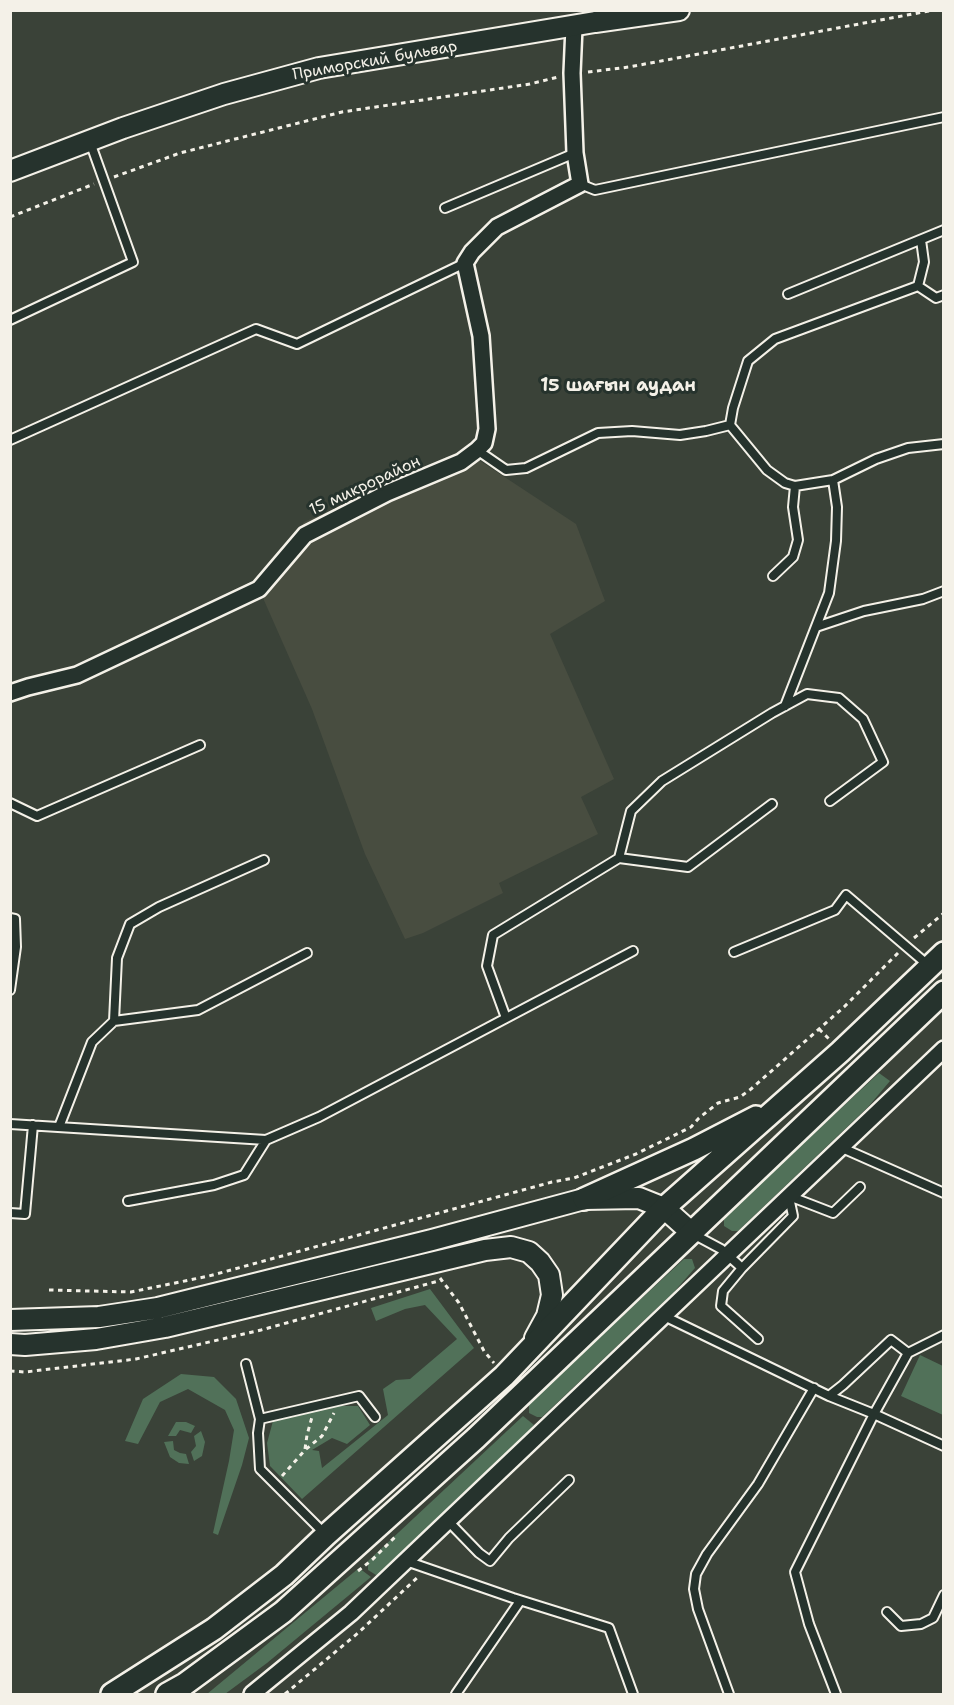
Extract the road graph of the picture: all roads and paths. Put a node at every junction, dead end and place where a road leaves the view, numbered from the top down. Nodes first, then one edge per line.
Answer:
1 (679, 10) edge
2 (934, 10) edge
3 (574, 27) junction
4 (572, 73) junction
5 (944, 117) edge
6 (90, 140) junction
7 (575, 153) junction
8 (10, 171) edge
9 (104, 181) junction
10 (580, 184) junction
11 (445, 208) dead end
12 (10, 217) edge
13 (944, 230) edge
14 (921, 240) junction
15 (465, 263) junction
16 (918, 286) junction
17 (788, 294) dead end
18 (944, 295) edge
19 (10, 320) edge
20 (730, 425) junction
21 (10, 440) edge
22 (944, 444) edge
23 (477, 450) junction
24 (833, 480) junction
25 (795, 486) junction
26 (773, 576) dead end
27 (944, 591) edge
28 (816, 627) junction
29 (10, 693) edge
30 (785, 706) junction
31 (200, 745) dead end
32 (830, 801) dead end
33 (10, 803) edge
34 (772, 804) dead end
35 (619, 858) junction
36 (264, 860) dead end
37 (944, 913) edge
38 (10, 918) edge
39 (906, 945) junction
40 (633, 951) dead end
41 (734, 952) dead end
42 (307, 953) dead end
43 (936, 960) edge
44 (10, 990) edge
45 (944, 992) edge
46 (506, 1018) junction
47 (114, 1021) junction
48 (944, 1049) edge
49 (786, 1102) junction
50 (10, 1124) edge
51 (33, 1125) junction
52 (59, 1127) junction
53 (266, 1140) junction
54 (840, 1147) junction
55 (860, 1187) dead end
56 (944, 1193) edge
57 (789, 1196) junction
58 (584, 1199) junction
59 (128, 1201) dead end
60 (664, 1208) junction
61 (10, 1213) edge
62 (692, 1233) junction
63 (727, 1256) junction
64 (742, 1268) junction
65 (442, 1280) dead end
66 (49, 1290) dead end
67 (664, 1316) junction
68 (10, 1320) edge
69 (944, 1335) edge
70 (758, 1339) dead end
71 (10, 1344) edge
72 (529, 1351) junction
73 (908, 1353) junction
74 (246, 1364) dead end
75 (10, 1371) edge
76 (814, 1388) junction
77 (829, 1396) junction
78 (340, 1400) junction
79 (314, 1406) junction
80 (874, 1414) junction
81 (375, 1417) dead end
82 (260, 1419) junction
83 (944, 1446) edge
84 (305, 1450) junction
85 (569, 1480) dead end
86 (276, 1484) junction
87 (448, 1521) junction
88 (326, 1535) junction
89 (406, 1561) junction
90 (427, 1569) junction
91 (944, 1595) edge
92 (520, 1601) junction
93 (887, 1612) dead end
94 (112, 1695) edge
95 (167, 1695) edge
96 (252, 1695) edge
97 (285, 1695) edge
98 (456, 1695) edge
99 (633, 1695) edge
100 (729, 1695) edge
101 (836, 1695) edge

1 - 3 street, Приморский бульвар
2 - 4 path
3 - 4 street
3 - 6 street, Приморский бульвар
4 - 7 street
4 - 9 path
5 - 10 lane
6 - 8 street, Приморский бульвар
6 - 9 lane
7 - 10 street
7 - 11 lane
9 - 12 path
9 - 19 lane
10 - 15 street
13 - 14 lane
14 - 16 lane
14 - 17 lane
15 - 21 lane
15 - 23 street
16 - 18 lane
16 - 20 lane
20 - 23 lane
20 - 25 lane
22 - 24 lane
23 - 29 street, 15 микрорайон
24 - 25 lane
24 - 28 lane
25 - 26 lane
27 - 28 lane
28 - 30 lane
30 - 32 lane
30 - 35 lane
31 - 33 lane
34 - 35 lane
35 - 46 lane
36 - 47 lane
37 - 39 path
38 - 44 lane
39 - 41 lane
39 - 43 lane
39 - 66 path
40 - 46 lane
42 - 47 lane
43 - 49 main road
45 - 62 main road
46 - 53 lane
47 - 52 lane
48 - 54 street
49 - 58 main road
49 - 60 main road
50 - 51 lane
51 - 52 lane
51 - 61 lane
52 - 53 lane
53 - 59 lane
54 - 56 lane
54 - 57 street
55 - 57 lane
57 - 63 street
57 - 64 lane
58 - 60 street
58 - 68 street
60 - 62 street
60 - 72 main road
62 - 63 lane
62 - 95 main road
63 - 64 lane
63 - 67 street
64 - 70 lane
65 - 75 path
67 - 76 lane
67 - 87 street
69 - 73 lane
71 - 72 street
72 - 88 main road
73 - 77 lane
73 - 80 lane
74 - 82 lane
76 - 77 lane
76 - 100 lane
77 - 80 lane
78 - 79 lane
78 - 81 lane
78 - 84 path
79 - 82 lane
79 - 84 path
80 - 83 lane
80 - 101 lane
82 - 86 lane
84 - 86 path
85 - 87 lane
86 - 88 lane
87 - 89 street
88 - 94 main road
89 - 90 lane
89 - 96 street
90 - 92 lane
90 - 97 path
91 - 93 lane
92 - 98 lane
92 - 99 lane

